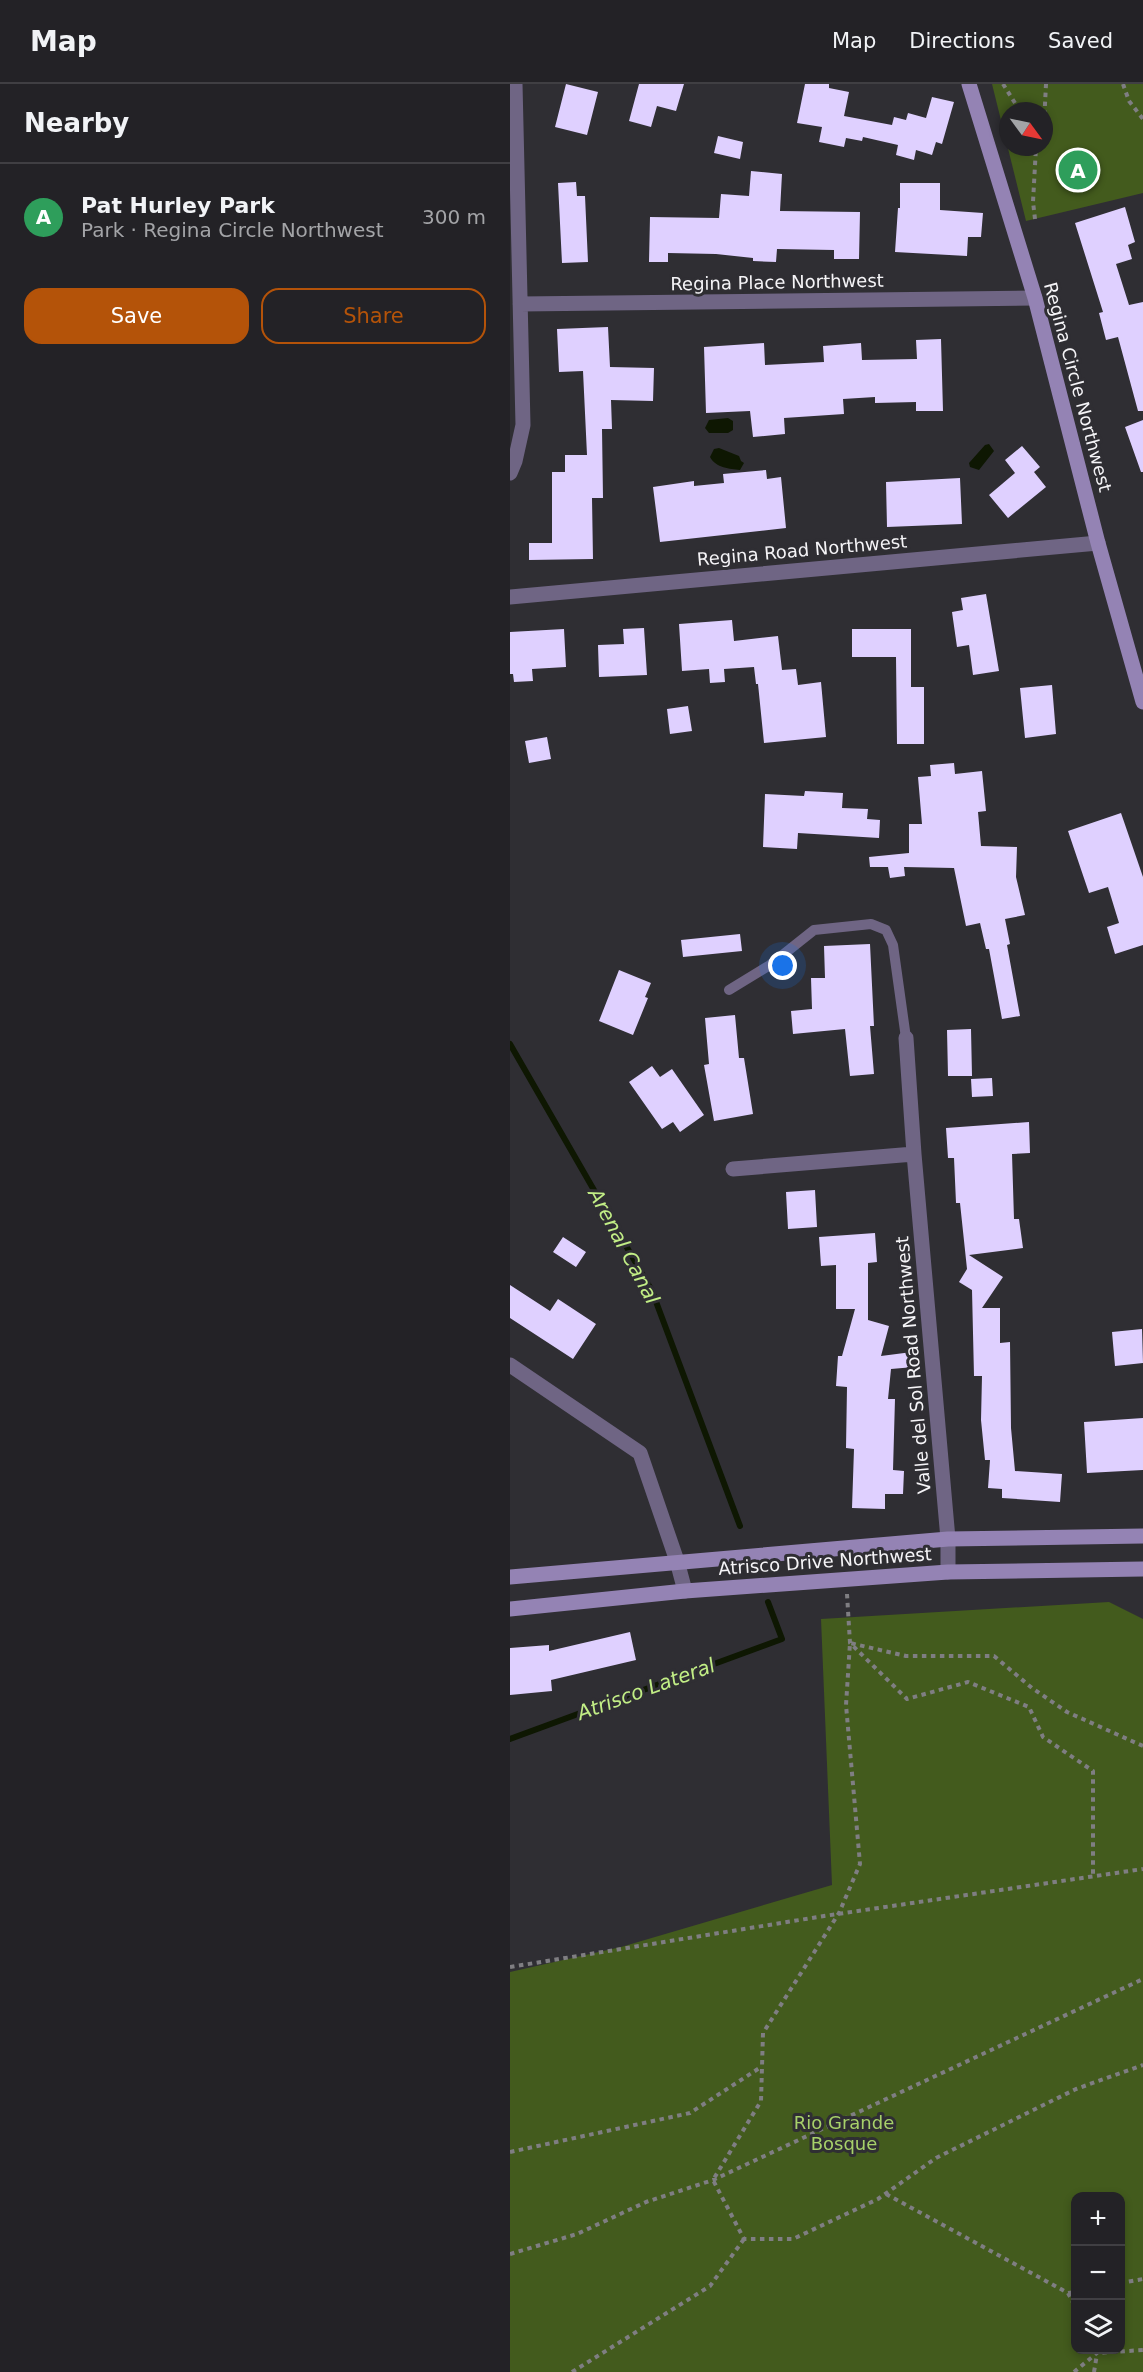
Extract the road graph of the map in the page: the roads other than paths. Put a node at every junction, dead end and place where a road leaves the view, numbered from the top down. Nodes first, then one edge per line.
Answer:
1 (515, 84) edge
2 (969, 84) edge
3 (1035, 298) junction
4 (520, 304) junction
5 (510, 472) edge
6 (1098, 543) junction
7 (510, 597) edge
8 (1143, 702) edge
9 (729, 990) dead end
10 (906, 1038) joint
11 (914, 1154) junction
12 (733, 1169) dead end
13 (510, 1365) edge
14 (1143, 1536) edge
15 (948, 1539) junction
16 (677, 1561) junction
17 (1143, 1569) edge
18 (948, 1572) junction
19 (510, 1577) edge
20 (685, 1591) junction
21 (510, 1609) edge

1 - 4 street
2 - 3 main road, Regina Circle Northwest
3 - 4 street, Regina Place Northwest
3 - 6 main road, Regina Circle Northwest
4 - 5 street
6 - 7 street, Regina Road Northwest
6 - 8 main road, Regina Circle Northwest
9 - 10 lane
10 - 11 street, Valle del Sol Road Northwest
11 - 12 street
11 - 15 street, Valle del Sol Road Northwest
13 - 16 street
14 - 15 main road, Atrisco Drive Northwest
15 - 16 main road, Atrisco Drive Northwest
15 - 18 street, Valle del Sol Road Northwest
16 - 19 main road, Atrisco Drive Northwest
16 - 20 street
17 - 18 main road, Atrisco Drive Northwest
18 - 20 main road, Atrisco Drive Northwest
20 - 21 main road, Atrisco Drive Northwest

